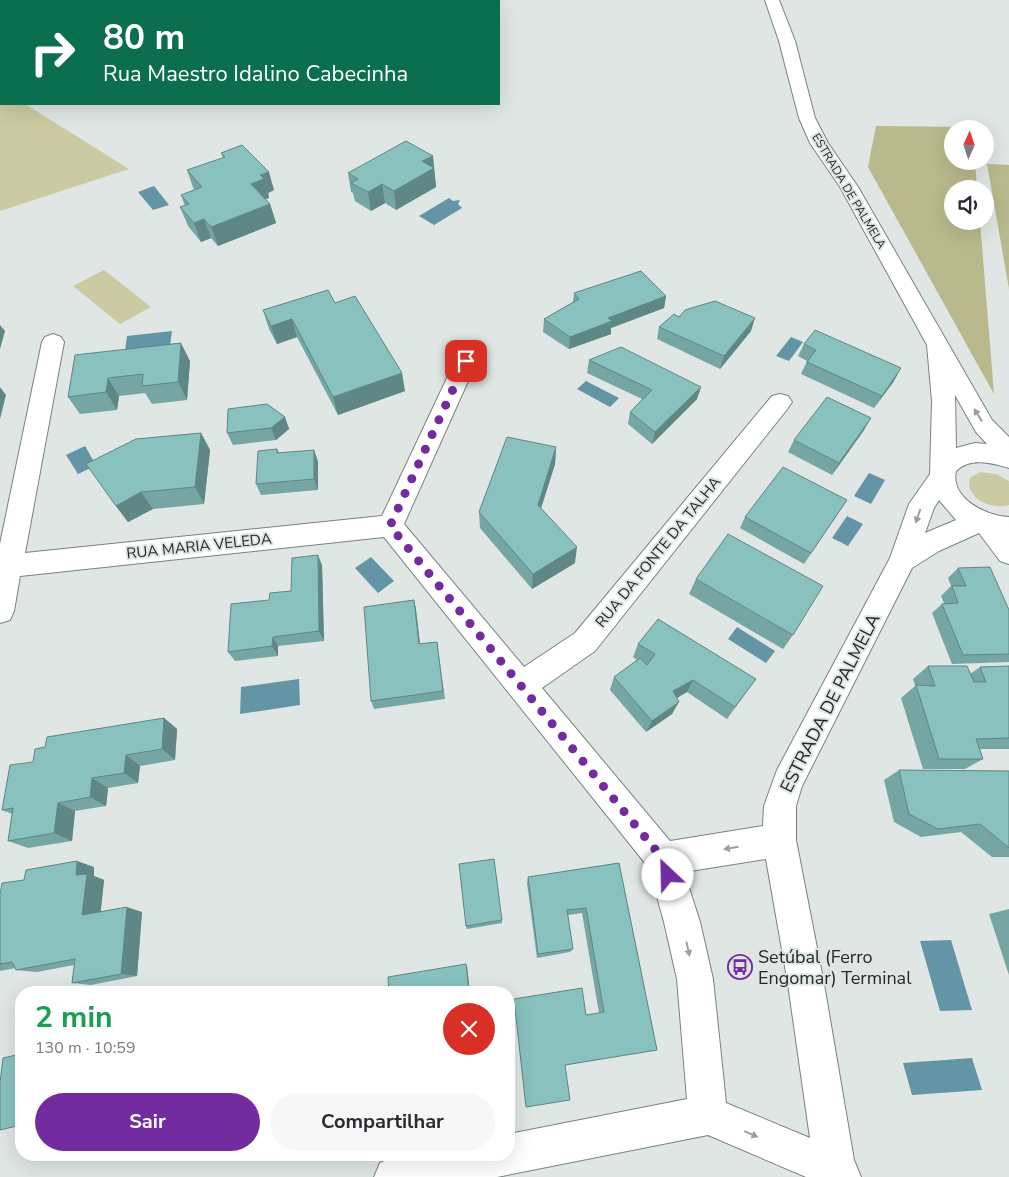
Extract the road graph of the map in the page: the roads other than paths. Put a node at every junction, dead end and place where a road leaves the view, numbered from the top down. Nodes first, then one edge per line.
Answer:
1 (772, 0) edge
2 (53, 342) dead end
3 (938, 345) junction
4 (466, 361) dead end
5 (780, 402) dead end
6 (1009, 452) edge
7 (1009, 459) edge
8 (943, 472) junction
9 (992, 525) edge
10 (390, 526) junction
11 (1009, 553) edge
12 (902, 560) junction
13 (9, 566) junction
14 (0, 611) edge
15 (521, 686) junction
16 (779, 840) junction
17 (663, 859) junction
18 (708, 1115) junction
19 (515, 1153) edge
20 (476, 1161) edge
21 (837, 1174) edge
22 (394, 1177) edge

1 - 3 street, ESTRADA DE PALMELA
2 - 13 street
6 -> 3 street, ESTRADA DE PALMELA
3 - 8 street, ESTRADA DE PALMELA
4 - 10 street
5 - 15 street, RUA DA FONTE DA TALHA
7 - 8 street
8 - 9 street
8 -> 12 street, ESTRADA DE PALMELA
9 - 11 street
9 - 12 street
10 - 13 street, RUA MARIA VELEDA
10 - 15 street
12 - 16 street, ESTRADA DE PALMELA
13 - 14 street
15 - 17 street
16 -> 17 street
16 - 21 street, ESTRADA DE PALMELA
17 -> 18 street
18 - 19 street
18 -> 21 street
20 - 22 street

